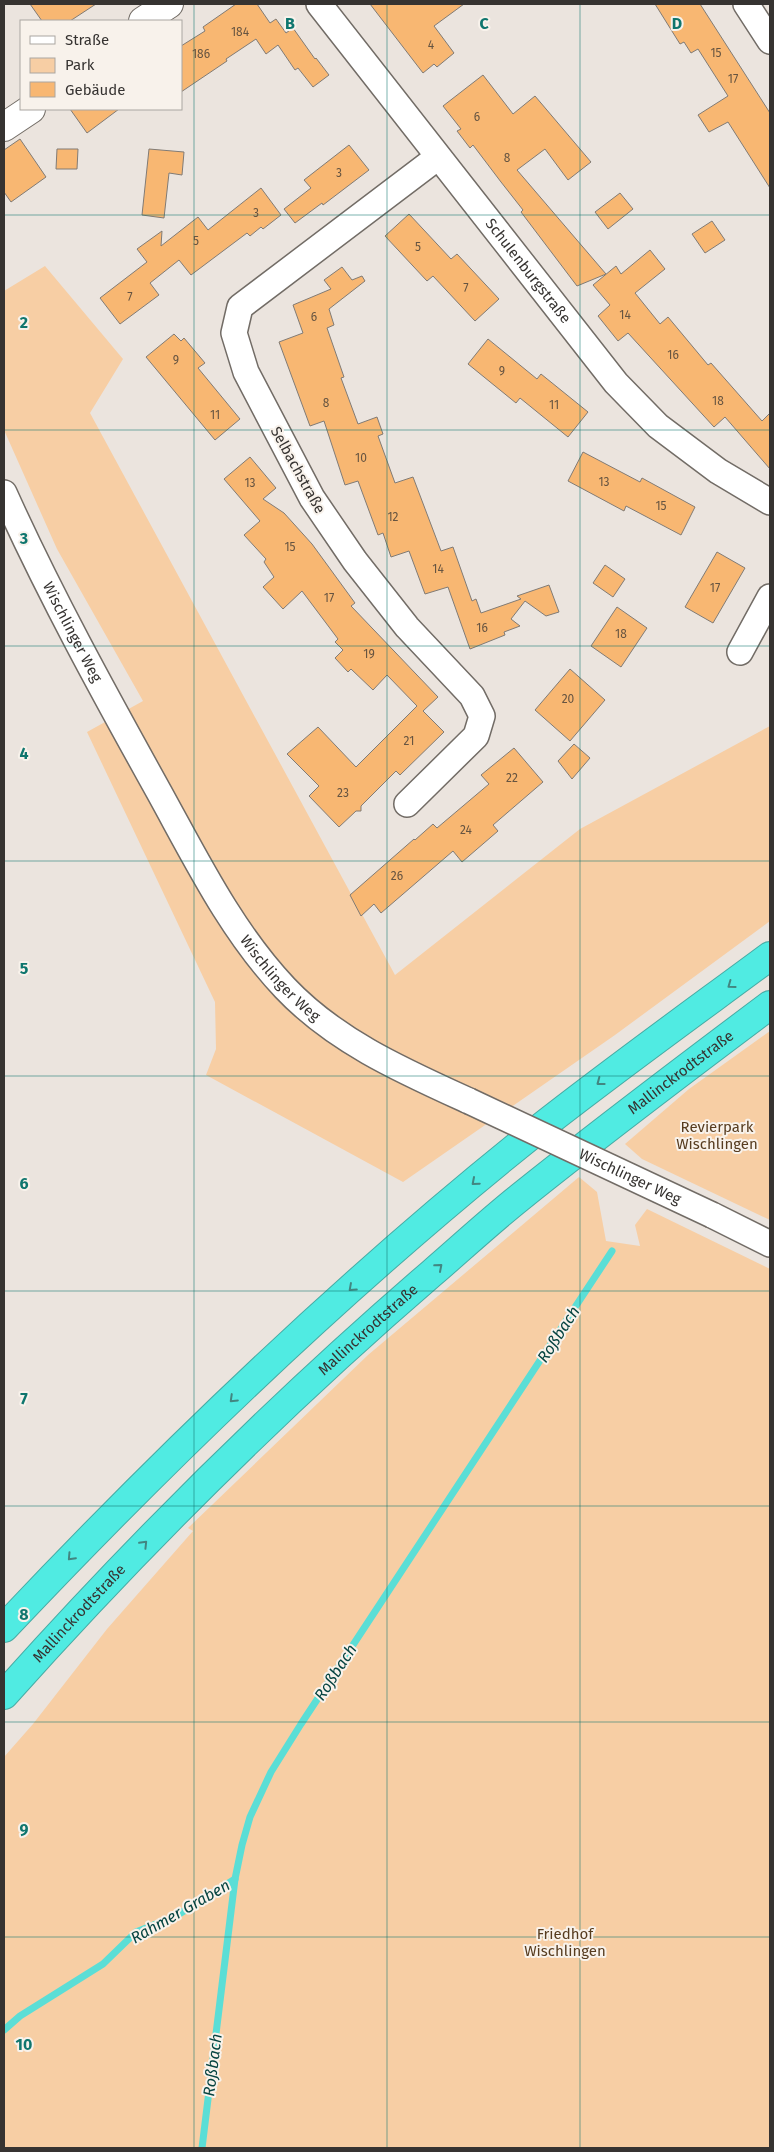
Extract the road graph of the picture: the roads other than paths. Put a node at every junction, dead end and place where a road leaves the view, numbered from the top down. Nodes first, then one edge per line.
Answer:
1 (169, 4) edge
2 (319, 4) edge
3 (746, 4) edge
4 (145, 20) edge
5 (770, 41) edge
6 (20, 99) edge
7 (4, 108) edge
8 (30, 110) edge
9 (4, 128) edge
10 (438, 156) junction
11 (4, 493) edge
12 (770, 502) edge
13 (770, 597) edge
14 (740, 652) dead end
15 (406, 804) dead end
16 (770, 956) edge
17 (770, 1005) edge
18 (770, 1244) edge
19 (4, 1628) edge
20 (4, 1695) edge

1 - 4 main road
2 - 10 street, Schulenburgstraße
3 - 5 street
6 - 7 main road
8 - 9 main road
10 - 12 street, Schulenburgstraße
10 - 15 street, Selbachstraße
11 - 18 street, Wischlinger Weg, bridge
13 - 14 street
16 -> 19 highway
20 -> 17 highway, Mallinckrodtstraße

